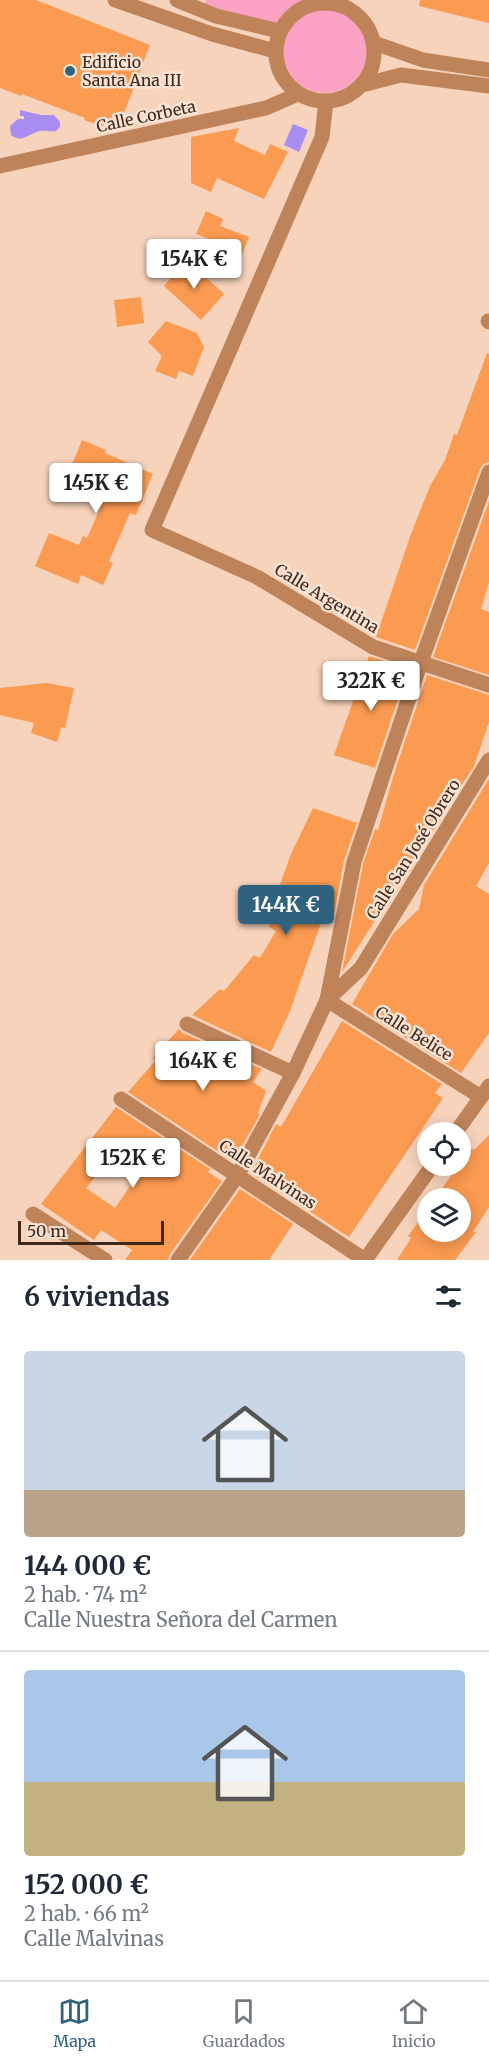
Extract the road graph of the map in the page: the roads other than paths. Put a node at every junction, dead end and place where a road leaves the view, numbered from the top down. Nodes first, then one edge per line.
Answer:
1 (115, 0) edge
2 (177, 0) edge
3 (329, 1) edge
4 (279, 31) junction
5 (374, 43) junction
6 (275, 51) junction
7 (489, 70) edge
8 (362, 86) junction
9 (489, 86) edge
10 (298, 94) junction
11 (326, 101) junction
12 (0, 166) edge
13 (489, 472) edge
14 (421, 662) junction
15 (489, 685) edge
16 (489, 760) edge
17 (327, 1000) junction
18 (187, 1024) dead end
19 (293, 1073) junction
20 (485, 1092) edge
21 (121, 1099) dead end
22 (463, 1122) edge
23 (237, 1176) junction
24 (425, 1176) edge
25 (33, 1214) dead end
26 (105, 1260) edge
27 (178, 1260) edge
28 (365, 1260) edge

1 - 6 street
2 - 4 street
3 - 4 street
3 - 5 street
4 - 6 street
5 - 7 street
5 - 8 street
6 - 10 street
8 - 9 street
8 - 11 street
10 - 11 street
10 - 12 street, Calle Corbeta
11 - 14 street, Calle Argentina
13 - 14 street
14 - 15 street, Calle Argentina
14 - 17 street
16 - 17 street, Calle San José Obrero
17 - 19 street, Calle San José Obrero
17 - 20 street, Calle Belice
18 - 19 street
19 - 23 street, Calle San José Obrero
20 - 22 street
21 - 23 street, Calle Malvinas
23 - 27 street, Calle San José Obrero
23 - 28 street, Calle Malvinas
24 - 28 street
25 - 26 street

